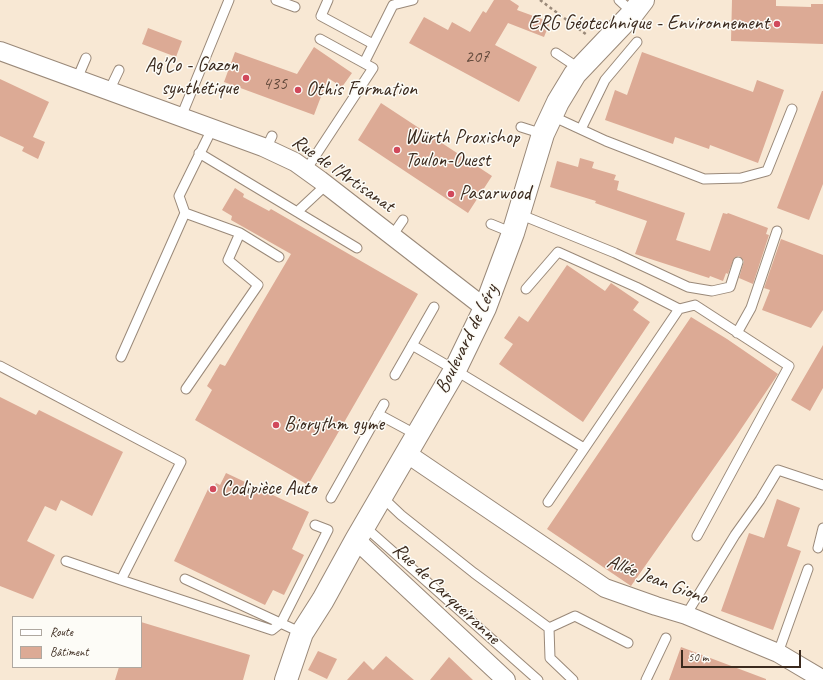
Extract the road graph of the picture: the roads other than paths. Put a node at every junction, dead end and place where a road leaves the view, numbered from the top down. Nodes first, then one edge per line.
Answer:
1 (230, 0) edge
2 (276, 0) edge
3 (328, 0) edge
4 (413, 0) edge
5 (632, 4) edge
6 (295, 7) dead end
7 (320, 39) dead end
8 (637, 42) dead end
9 (373, 44) junction
10 (0, 51) edge
11 (556, 52) dead end
12 (86, 58) dead end
13 (364, 63) junction
14 (580, 69) junction
15 (119, 70) dead end
16 (77, 79) junction
17 (109, 91) junction
18 (792, 109) dead end
19 (181, 117) junction
20 (548, 125) junction
21 (521, 127) dead end
22 (212, 129) junction
23 (581, 129) junction
24 (199, 153) junction
25 (306, 170) junction
26 (326, 185) junction
27 (297, 212) junction
28 (185, 213) junction
29 (403, 220) dead end
30 (491, 224) dead end
31 (516, 224) junction
32 (777, 231) dead end
33 (240, 233) junction
34 (392, 236) junction
35 (357, 248) dead end
36 (279, 257) dead end
37 (738, 262) dead end
38 (526, 289) dead end
39 (434, 307) dead end
40 (485, 308) junction
41 (679, 309) junction
42 (737, 333) junction
43 (412, 345) junction
44 (121, 357) dead end
45 (0, 366) edge
46 (455, 370) junction
47 (395, 375) dead end
48 (186, 389) dead end
49 (384, 404) dead end
50 (378, 414) junction
51 (412, 444) junction
52 (584, 448) junction
53 (823, 485) edge
54 (382, 496) junction
55 (331, 498) dead end
56 (548, 502) dead end
57 (315, 525) dead end
58 (823, 528) edge
59 (360, 533) junction
60 (697, 536) dead end
61 (818, 548) dead end
62 (66, 561) dead end
63 (808, 569) dead end
64 (185, 579) dead end
65 (121, 580) junction
66 (686, 615) junction
67 (281, 623) junction
68 (548, 628) junction
69 (302, 633) junction
70 (666, 638) dead end
71 (628, 643) dead end
72 (778, 653) junction
73 (822, 679) edge
74 (286, 680) edge
75 (506, 680) edge
76 (538, 680) edge
77 (573, 680) edge
78 (646, 680) edge

1 - 19 lane
2 - 6 lane
3 - 9 lane
4 - 9 lane
5 - 14 street, Boulevard de Léry
7 - 13 lane
8 - 23 lane
9 - 13 lane
10 - 16 street, Rue de l'Artisanat
11 - 14 lane
12 - 16 lane
13 - 25 lane
14 - 20 street, Boulevard de Léry
15 - 17 lane
16 - 17 street, Rue de l'Artisanat
17 - 19 street, Rue de l'Artisanat
18 - 23 lane
19 - 22 street, Rue de l'Artisanat
20 - 21 lane
20 - 23 lane
20 - 31 street, Boulevard de Léry
22 - 24 lane
22 - 25 street, Rue de l'Artisanat
24 - 27 lane
24 - 28 lane
25 - 26 street, Rue de l'Artisanat
26 - 27 lane
26 - 34 street, Rue de l'Artisanat
27 - 35 lane
28 - 33 lane
28 - 44 lane
29 - 34 lane
30 - 31 lane
31 - 37 lane
31 - 40 street, Boulevard de Léry
32 - 42 lane
33 - 36 lane
33 - 48 lane
34 - 40 street, Rue de l'Artisanat
38 - 41 lane
39 - 43 lane
40 - 46 street, Boulevard de Léry
41 - 42 lane
41 - 52 lane
42 - 60 lane
43 - 46 lane
43 - 47 lane
45 - 65 lane
46 - 51 street, Boulevard de Léry
46 - 52 lane
49 - 50 lane
50 - 51 lane
50 - 55 lane
51 - 54 street, Boulevard de Léry
51 - 66 street, Allée Jean Giono
52 - 56 lane
53 - 66 lane
54 - 59 street, Boulevard de Léry
54 - 68 lane
57 - 67 lane
58 - 61 lane
59 - 69 street, Boulevard de Léry
59 - 75 street, Rue de Carqueiranne
59 - 76 lane
62 - 65 lane
63 - 72 lane
64 - 67 lane
65 - 67 lane
66 - 72 street, Allée Jean Giono
67 - 69 lane
68 - 71 lane
68 - 77 lane
69 - 74 street, Boulevard de Léry
70 - 78 lane
72 - 73 street, Allée Jean Giono

